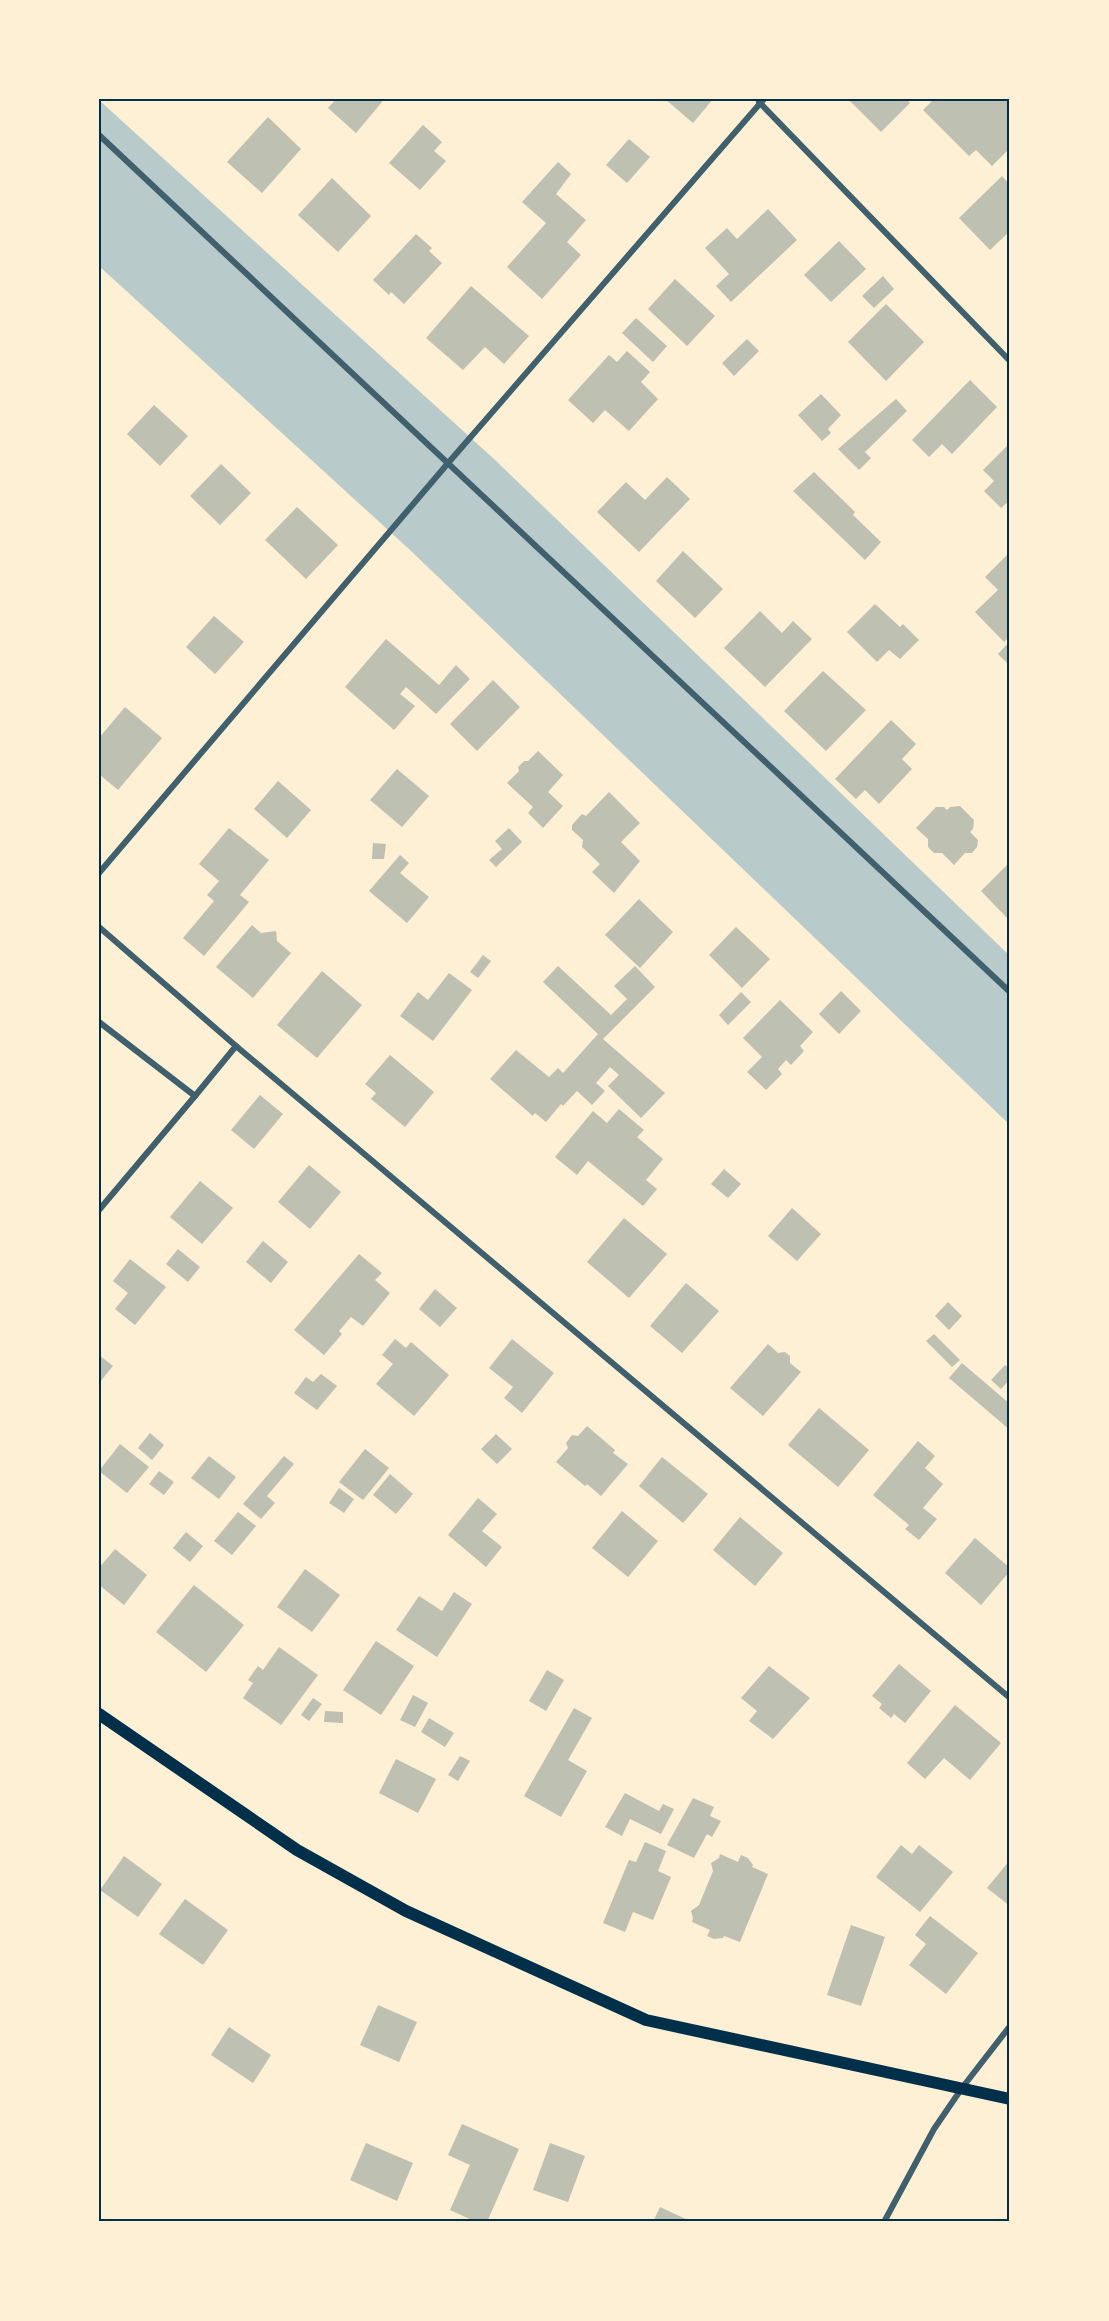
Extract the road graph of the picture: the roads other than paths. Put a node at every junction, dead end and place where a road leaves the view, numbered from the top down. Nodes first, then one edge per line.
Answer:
1 (761, 101) edge
2 (99, 135) edge
3 (1010, 361) edge
4 (449, 462) junction
5 (99, 873) edge
6 (99, 927) edge
7 (1010, 992) edge
8 (99, 1022) edge
9 (236, 1046) junction
10 (195, 1096) junction
11 (99, 1210) edge
12 (1010, 1698) edge
13 (99, 1714) edge
14 (1010, 2026) edge
15 (962, 2088) junction
16 (1010, 2099) edge
17 (884, 2222) edge

1 - 3 street
1 - 4 street
2 - 4 street
4 - 5 street
4 - 7 street
6 - 9 street
8 - 10 street
9 - 10 street
9 - 12 street
10 - 11 street
13 - 15 main road
14 - 15 street
15 - 16 main road
15 - 17 street

